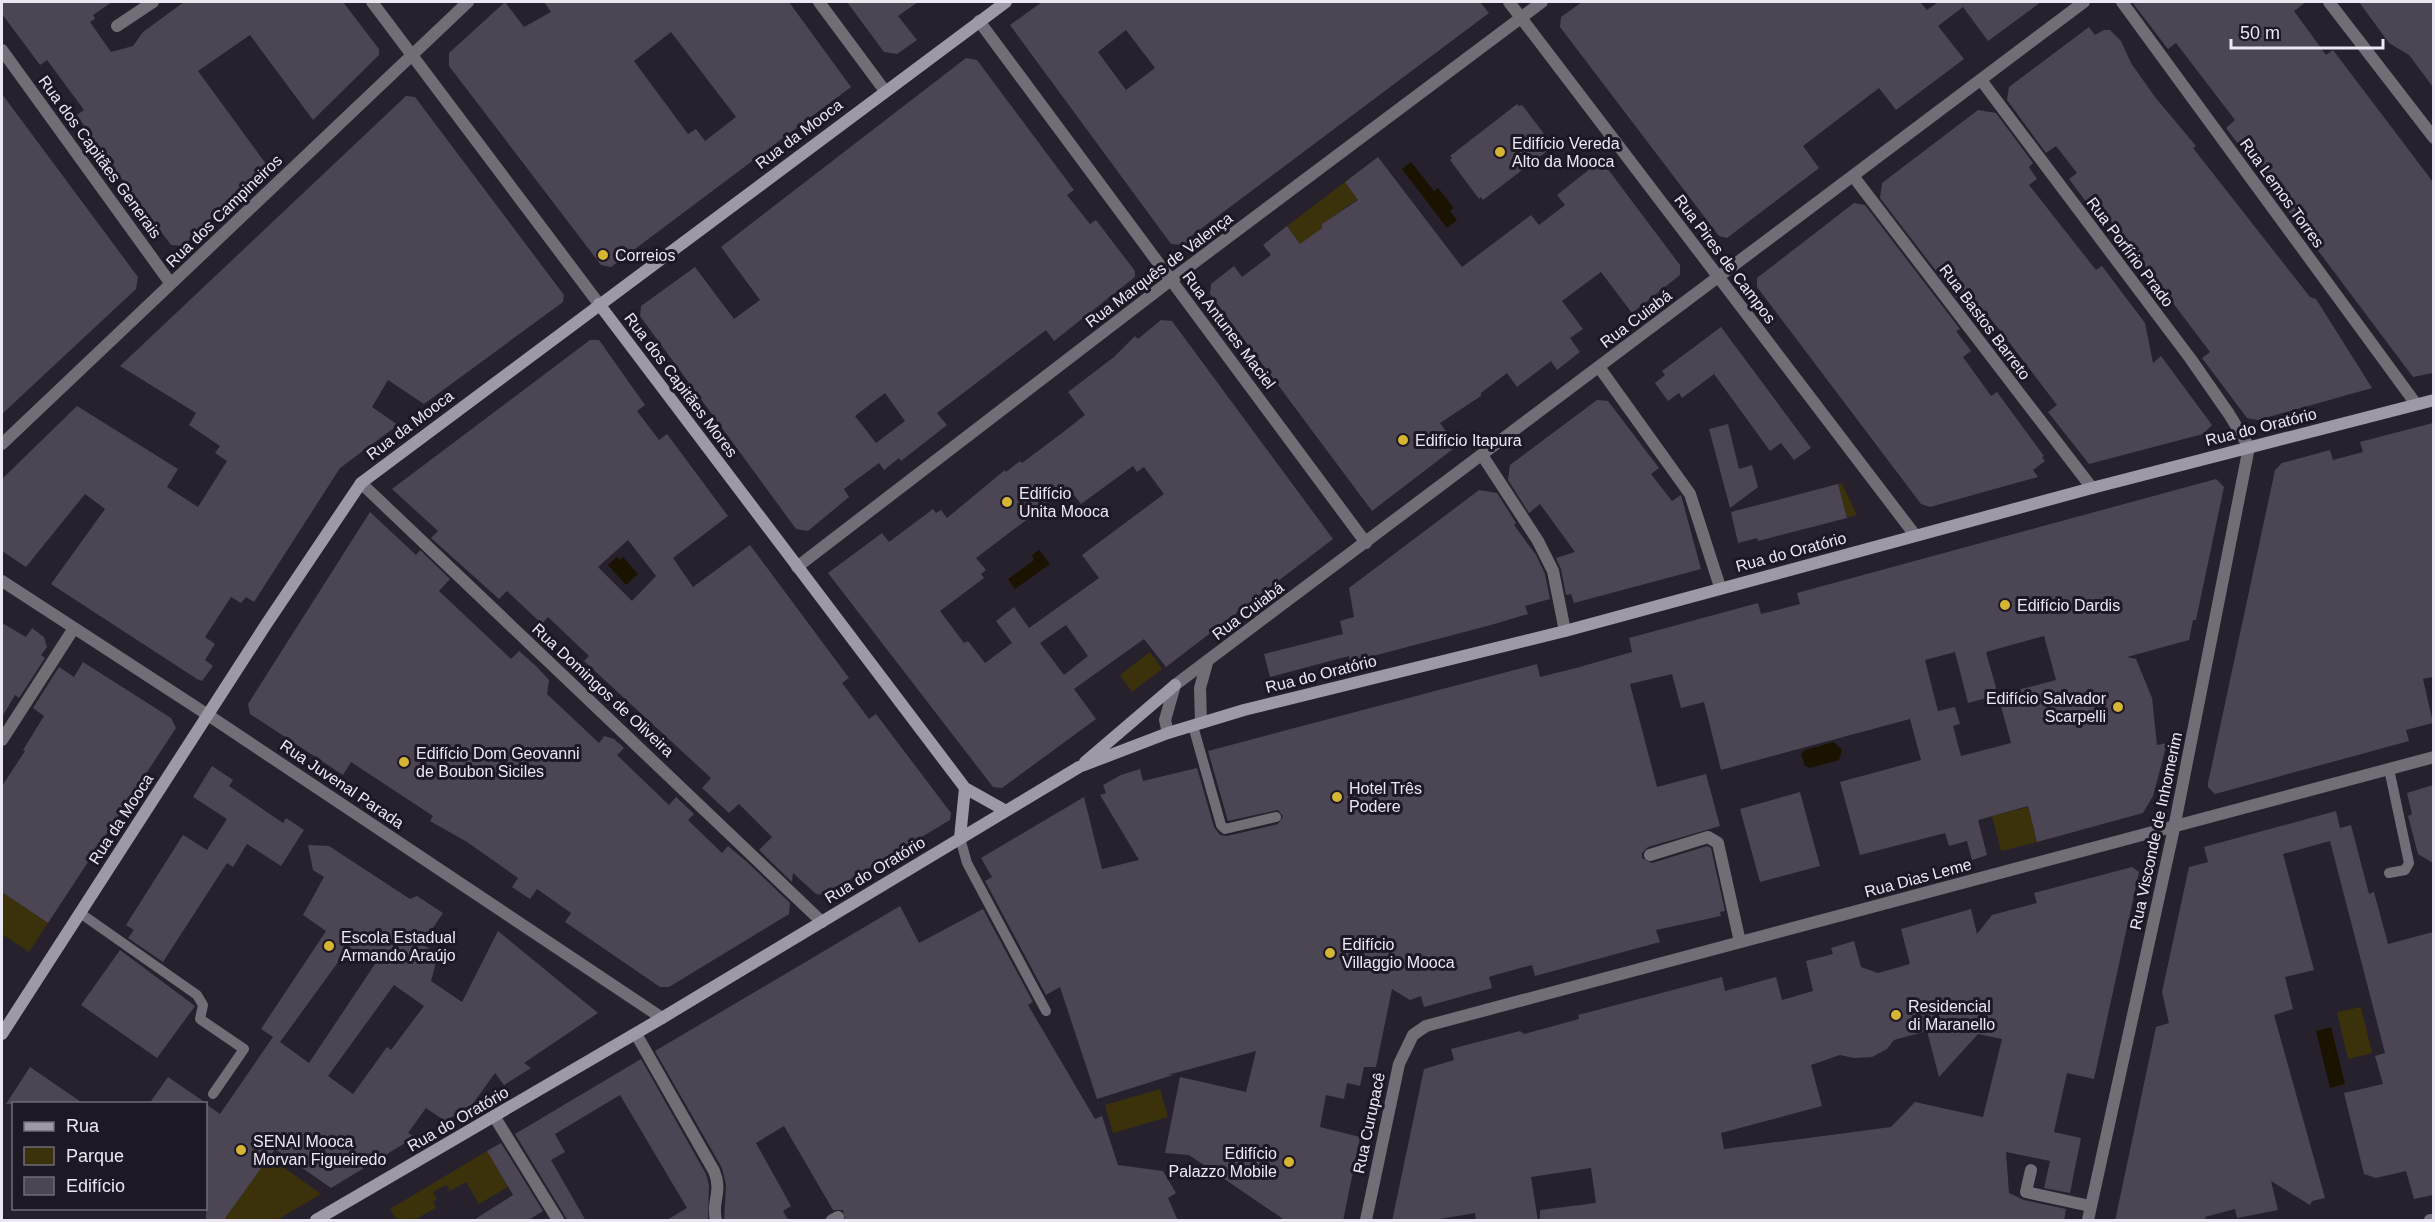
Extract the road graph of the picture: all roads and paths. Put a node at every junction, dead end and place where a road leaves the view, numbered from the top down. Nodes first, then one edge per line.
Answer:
1 (153, 2) edge
2 (372, 2) edge
3 (468, 2) edge
4 (819, 2) edge
5 (1006, 2) edge
6 (1509, 2) edge
7 (1542, 2) edge
8 (2084, 2) edge
9 (2122, 2) edge
10 (2329, 2) edge
11 (1522, 17) junction
12 (979, 21) junction
13 (117, 26) dead end
14 (2, 50) edge
15 (411, 54) junction
16 (1981, 80) junction
17 (885, 91) junction
18 (2433, 138) edge
19 (1853, 176) junction
20 (1718, 278) junction
21 (1171, 280) junction
22 (171, 284) junction
23 (599, 303) junction
24 (1599, 367) junction
25 (2433, 400) edge
26 (2416, 404) junction
27 (2, 444) edge
28 (2249, 447) junction
29 (1482, 455) junction
30 (362, 483) junction
31 (2092, 488) junction
32 (1916, 535) junction
33 (1366, 543) junction
34 (797, 567) junction
35 (2, 581) edge
36 (1720, 587) junction
37 (74, 628) junction
38 (1565, 632) junction
39 (1207, 663) junction
40 (1175, 685) junction
41 (208, 715) junction
42 (1197, 724) junction
43 (1168, 733) junction
44 (2, 740) edge
45 (2433, 757) edge
46 (1079, 767) junction
47 (2389, 769) junction
48 (965, 788) junction
49 (1006, 811) junction
50 (1275, 817) dead end
51 (2174, 828) junction
52 (960, 838) junction
53 (1650, 855) dead end
54 (2389, 873) dead end
55 (80, 913) junction
56 (822, 922) junction
57 (1740, 942) junction
58 (1046, 1011) dead end
59 (662, 1018) junction
60 (2, 1034) edge
61 (636, 1034) junction
62 (1413, 1035) joint
63 (213, 1094) dead end
64 (494, 1116) junction
65 (2031, 1170) dead end
66 (2090, 1206) junction
67 (316, 1221) edge
68 (558, 1221) edge
69 (716, 1221) edge
70 (1366, 1221) edge
71 (2088, 1221) edge

1 - 13 street
2 - 15 street, Rua dos Capitães Mores
3 - 15 street, Rua dos Campineiros
4 - 17 street
5 - 12 street, Rua da Mooca
6 - 11 street, Rua Pires de Campos
7 - 11 street, Rua Marquês de Valença
8 - 16 street, Rua Cuiabá
9 - 26 street, Rua Lemos Torres
10 - 18 street
11 - 20 street, Rua Pires de Campos
11 - 21 street, Rua Marquês de Valença
12 - 17 street, Rua da Mooca
12 - 21 street, Rua Antunes Maciel
14 - 22 street, Rua dos Capitães Generais
15 - 22 street, Rua dos Campineiros
15 - 23 street, Rua dos Capitães Mores
16 - 19 street, Rua Cuiabá
16 - 28 street, Rua Porfírio Prado
17 - 23 street, Rua da Mooca
19 - 20 street, Rua Cuiabá
19 - 31 street, Rua Bastos Barreto
20 - 24 street, Rua Cuiabá
20 - 32 street, Rua Pires de Campos
21 - 33 street, Rua Antunes Maciel
21 - 34 street, Rua Marquês de Valença
22 - 27 street, Rua dos Campineiros
23 - 30 street, Rua da Mooca
23 - 34 street, Rua dos Capitães Mores
24 - 29 street, Rua Cuiabá
24 - 36 street
25 - 26 street, Rua do Oratório
26 - 28 street, Rua do Oratório
28 - 31 street, Rua do Oratório
28 - 51 street, Rua Visconde de Inhomerim
29 - 33 street, Rua Cuiabá
29 - 38 street
30 - 41 street, Rua da Mooca
30 - 56 street, Rua Domingos de Oliveira
31 - 32 street, Rua do Oratório
32 - 36 street, Rua do Oratório
33 - 39 street, Rua Cuiabá
34 - 48 street, Rua dos Capitães Mores
35 - 37 street, Rua Juvenal Parada
36 - 38 street, Rua do Oratório
37 - 41 street, Rua Juvenal Parada
37 - 44 street
38 - 42 street, Rua do Oratório
39 - 40 street, Rua Cuiabá
39 - 42 street, Rua Cuiabá
40 - 43 street
40 - 46 street
41 - 55 street, Rua da Mooca
41 - 59 street, Rua Juvenal Parada
42 - 43 street, Rua do Oratório
42 - 50 lane
43 - 46 street, Rua do Oratório
45 - 47 street, Rua Dias Leme
46 - 49 street, Rua do Oratório
47 - 51 street, Rua Dias Leme
47 - 54 lane
48 - 49 street, Rua dos Capitães Mores
48 - 52 street
49 - 52 street, Rua do Oratório
51 - 57 street, Rua Dias Leme
51 - 66 street, Rua Visconde de Inhomerim
52 - 56 street, Rua do Oratório
52 - 58 lane
53 - 57 street
55 - 60 street, Rua da Mooca
55 - 63 lane
56 - 59 street, Rua do Oratório
57 - 62 street, Rua Dias Leme
59 - 61 street, Rua do Oratório
61 - 64 street, Rua do Oratório
61 - 69 street
62 - 70 street, Rua Curupacê
64 - 67 street, Rua do Oratório
64 - 68 street
65 - 66 street
66 - 71 street, Rua Visconde de Inhomerim

